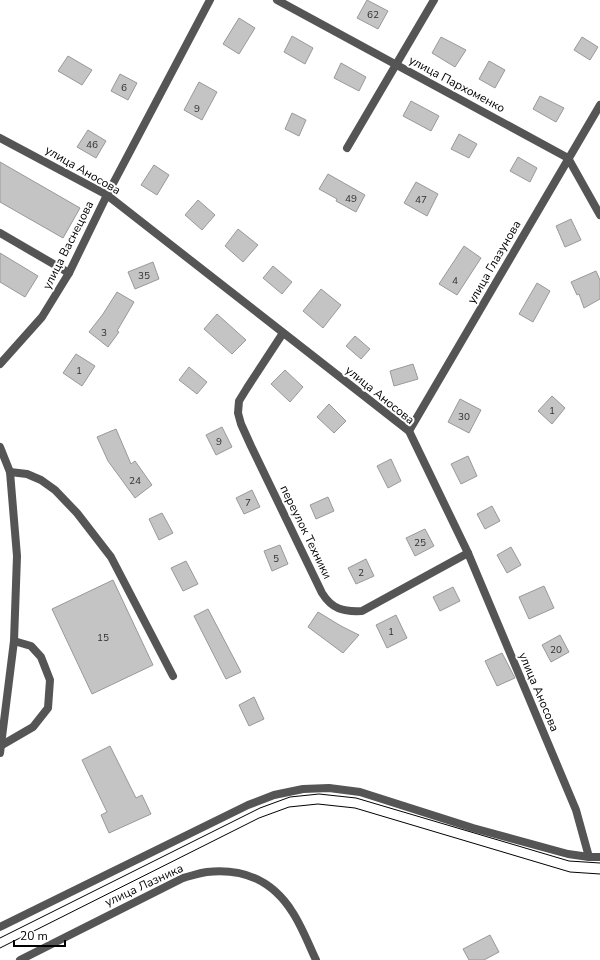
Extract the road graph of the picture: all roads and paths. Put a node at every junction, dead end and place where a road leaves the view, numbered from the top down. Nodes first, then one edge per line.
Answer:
1 (210, 0) edge
2 (276, 0) edge
3 (434, 0) edge
4 (397, 65) junction
5 (600, 105) edge
6 (0, 138) edge
7 (347, 148) dead end
8 (568, 158) junction
9 (107, 194) junction
10 (600, 215) edge
11 (0, 232) edge
12 (69, 273) junction
13 (284, 333) junction
14 (0, 364) edge
15 (409, 431) junction
16 (0, 447) edge
17 (10, 472) junction
18 (468, 553) junction
19 (14, 641) junction
20 (173, 676) dead end
21 (2, 745) junction
22 (0, 754) edge
23 (589, 857) junction
24 (600, 857) edge
25 (0, 926) edge
26 (20, 960) edge
27 (316, 960) edge

1 - 9 street, улица Васнецова
2 - 4 street, улица Пархоменко
3 - 4 street
4 - 7 street
4 - 8 street, улица Пархоменко
5 - 8 street, улица Глазунова
6 - 9 street, улица Аносова
8 - 10 street
8 - 15 street, улица Глазунова
9 - 12 street, улица Васнецова
9 - 13 street, улица Аносова
11 - 12 street
12 - 14 street, улица Васнецова
13 - 15 street, улица Аносова
13 - 18 street, переулок Техники
15 - 18 street, улица Аносова
16 - 17 street
17 - 19 street
17 - 20 street
18 - 23 street, улица Аносова
19 - 21 street
19 - 21 street
21 - 22 street
23 - 24 street
23 - 25 street
26 - 27 street, улица Лазника

